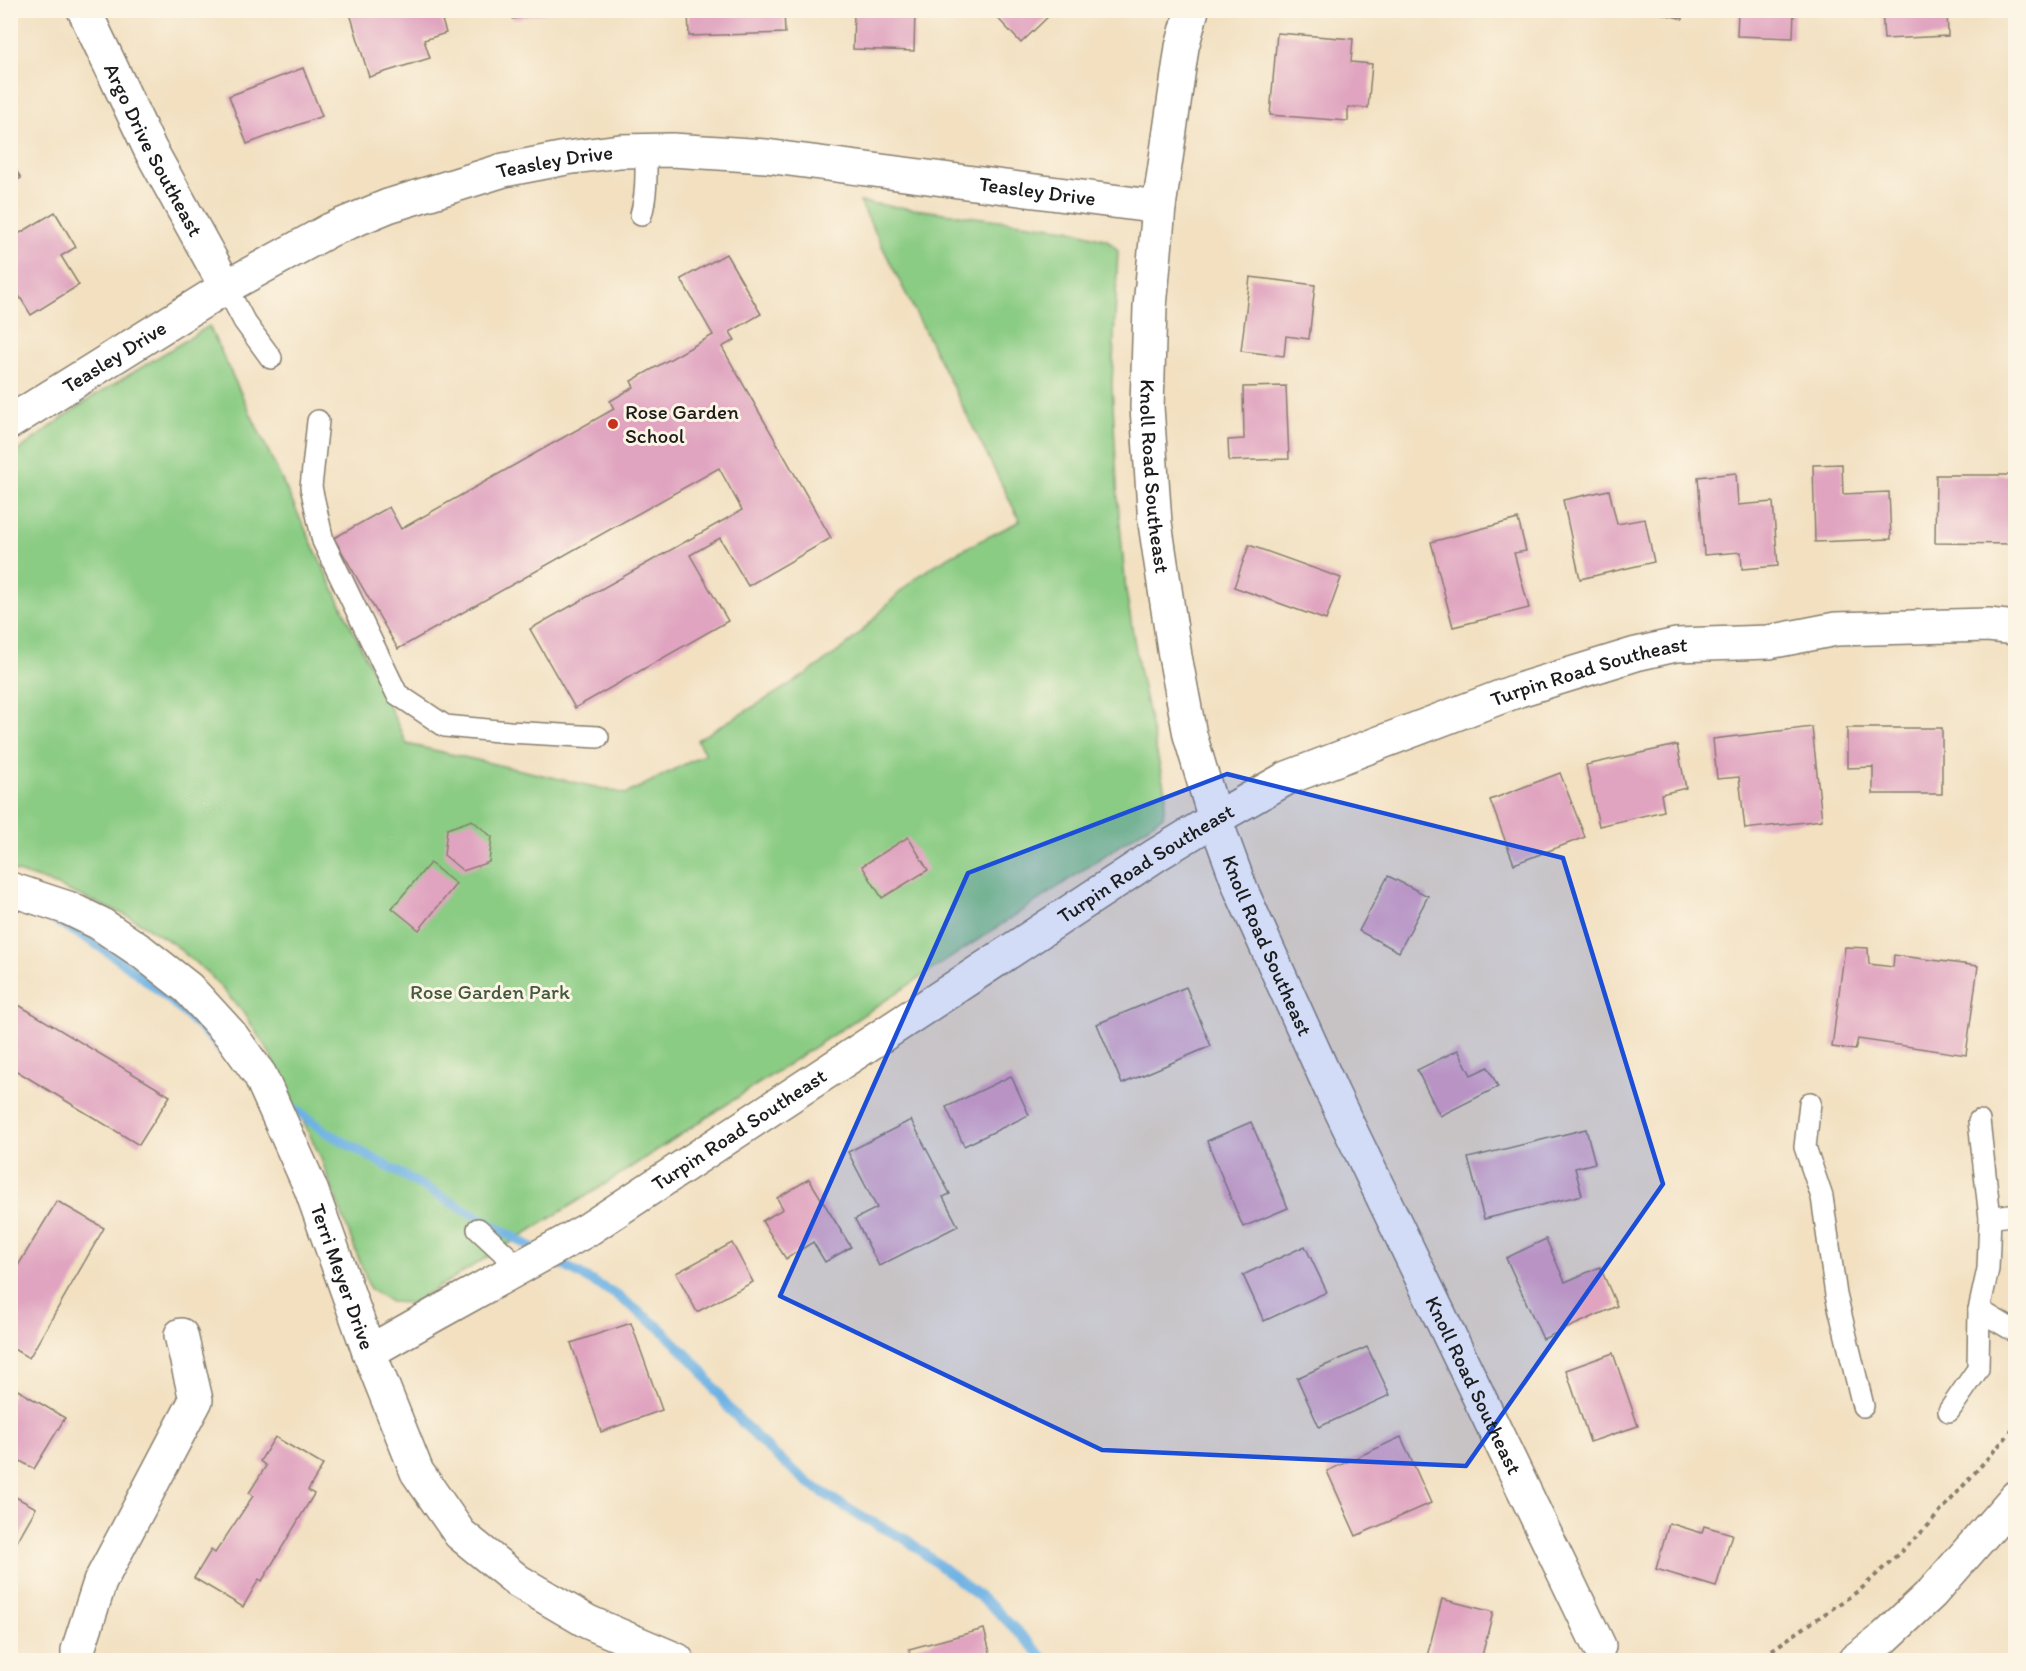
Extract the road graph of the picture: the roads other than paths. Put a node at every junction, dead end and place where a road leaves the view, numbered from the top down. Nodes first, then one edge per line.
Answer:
1 (84, 10) edge
2 (1192, 10) edge
3 (646, 151) junction
4 (1159, 207) junction
5 (641, 215) dead end
6 (226, 287) junction
7 (270, 358) dead end
8 (318, 421) dead end
9 (10, 422) edge
10 (2016, 628) edge
11 (598, 737) dead end
12 (1215, 819) junction
13 (10, 889) edge
14 (1810, 1103) dead end
15 (1979, 1121) dead end
16 (2016, 1214) edge
17 (1990, 1218) junction
18 (478, 1229) dead end
19 (520, 1268) junction
20 (1979, 1310) junction
21 (2016, 1332) edge
22 (181, 1335) dead end
23 (369, 1352) junction
24 (1863, 1406) dead end
25 (1948, 1411) dead end
26 (2016, 1497) edge
27 (1599, 1646) dead end
28 (78, 1660) edge
29 (677, 1660) edge
30 (1855, 1660) edge

1 - 6 street, Argo Drive Southeast
2 - 4 street, Knoll Road Southeast
3 - 4 street, Teasley Drive
3 - 5 lane
3 - 6 street, Teasley Drive
4 - 12 street, Knoll Road Southeast
6 - 7 lane
6 - 9 street, Teasley Drive
8 - 11 lane
10 - 12 street, Turpin Road Southeast
12 - 19 street, Turpin Road Southeast
12 - 27 street, Knoll Road Southeast
13 - 23 street, Terri Meyer Drive
14 - 24 lane
15 - 17 lane
16 - 17 lane
17 - 20 lane
18 - 19 lane
19 - 23 street, Turpin Road Southeast
20 - 21 lane
20 - 25 lane
22 - 28 street
23 - 29 street, Terri Meyer Drive
26 - 30 street

